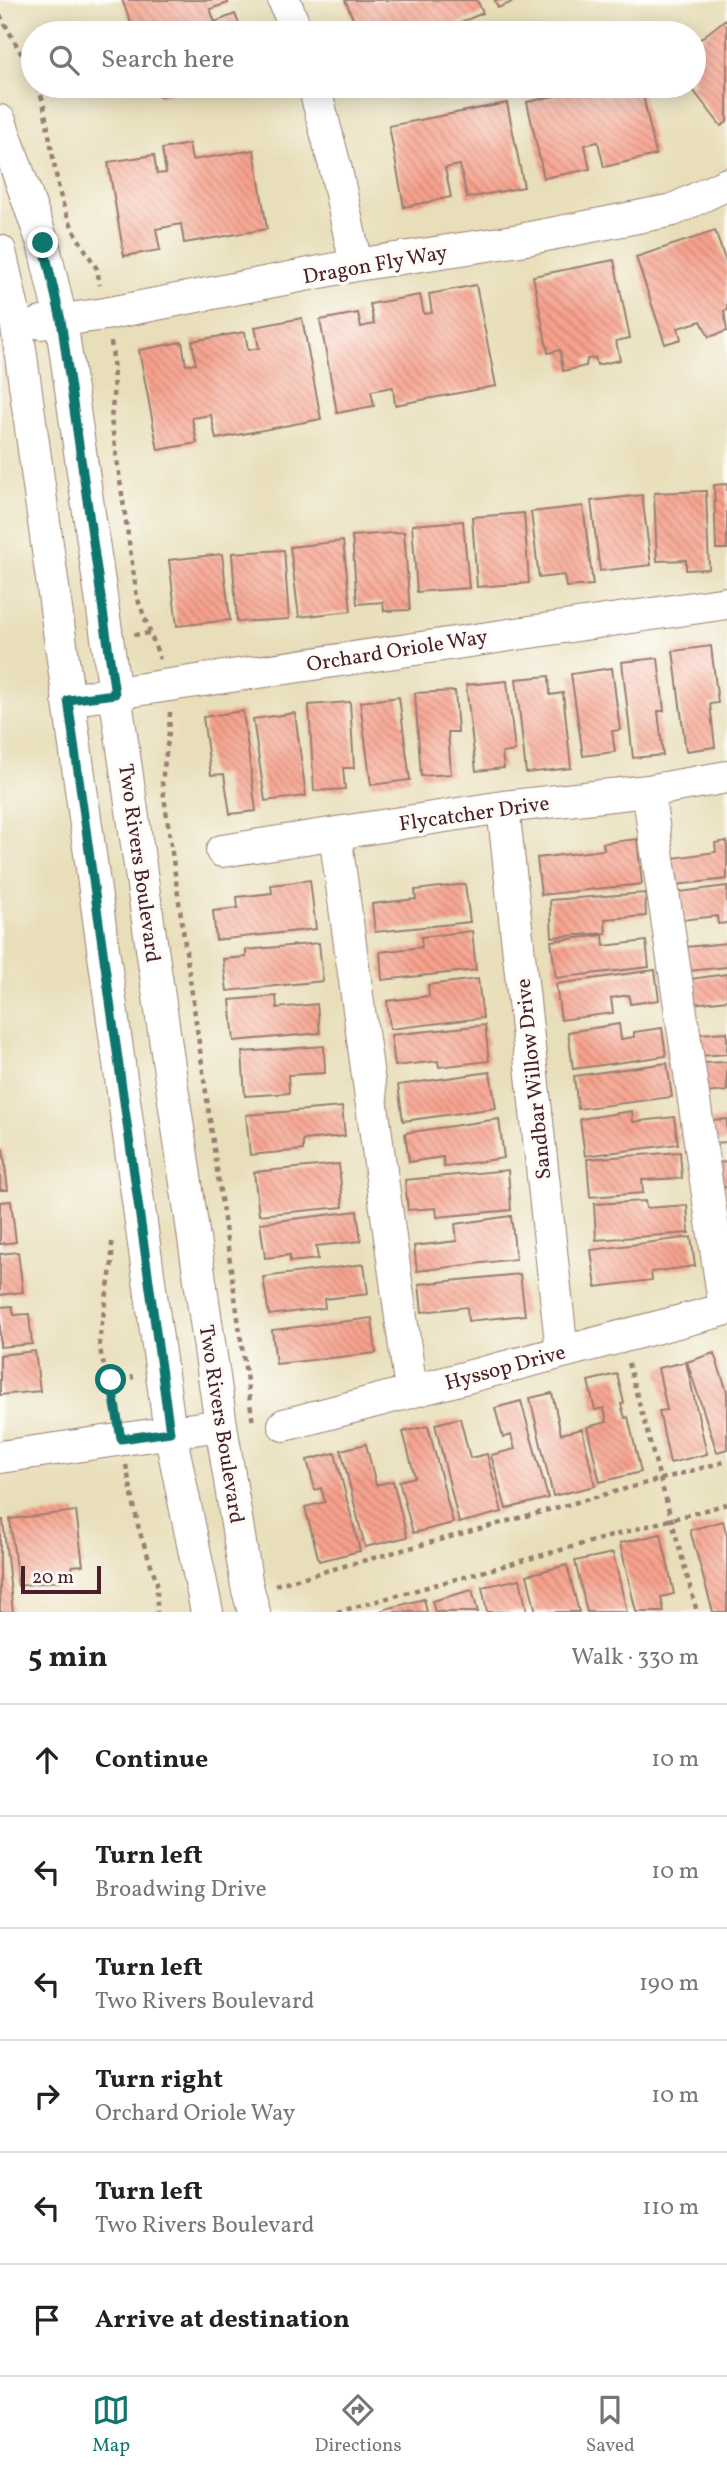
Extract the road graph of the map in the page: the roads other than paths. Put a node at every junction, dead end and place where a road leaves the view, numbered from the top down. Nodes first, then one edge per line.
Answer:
1 (284, 0) edge
2 (292, 21) edge
3 (317, 98) edge
4 (0, 121) edge
5 (727, 184) edge
6 (0, 251) edge
7 (356, 265) junction
8 (61, 320) junction
9 (17, 327) junction
10 (727, 603) edge
11 (115, 694) junction
12 (68, 700) junction
13 (727, 777) edge
14 (648, 791) junction
15 (503, 807) junction
16 (335, 834) junction
17 (222, 851) dead end
18 (726, 1309) edge
19 (562, 1352) junction
20 (411, 1391) junction
21 (221, 1425) junction
22 (269, 1426) road end
23 (170, 1432) junction
24 (0, 1457) edge
25 (265, 1605) edge
26 (207, 1612) edge

1 - 2 street
3 - 7 street
4 - 8 street, Two Rivers Boulevard
5 - 7 street, Dragon Fly Way
6 - 9 street
7 - 8 street, Dragon Fly Way
8 - 9 street, Dragon Fly Way
8 - 11 street, Two Rivers Boulevard
9 - 12 street
10 - 11 street, Orchard Oriole Way
11 - 12 street, Orchard Oriole Way
11 - 21 street, Two Rivers Boulevard
12 - 23 street
13 - 14 street, Flycatcher Drive
14 - 15 street, Flycatcher Drive
14 - 18 street
15 - 16 street, Flycatcher Drive
15 - 19 street, Sandbar Willow Drive
16 - 17 street, Flycatcher Drive
16 - 20 street
18 - 19 street, Hyssop Drive
19 - 20 street, Hyssop Drive
20 - 22 street, Hyssop Drive
21 - 23 street
21 - 25 street, Two Rivers Boulevard
23 - 24 street
23 - 26 street

